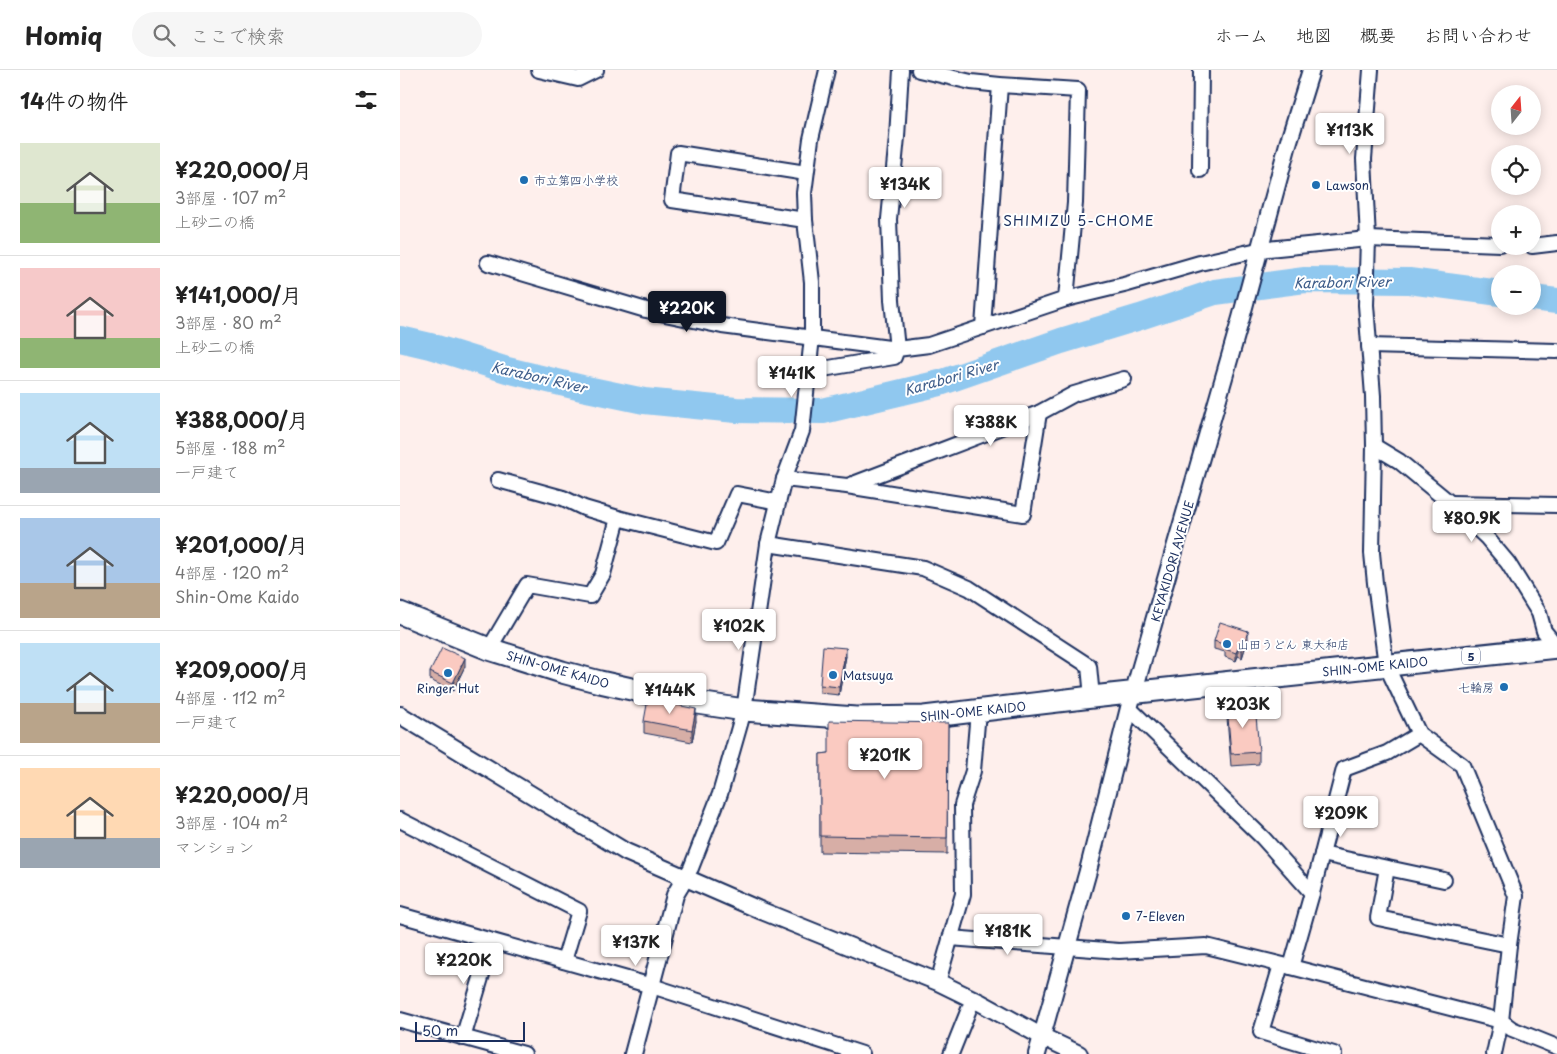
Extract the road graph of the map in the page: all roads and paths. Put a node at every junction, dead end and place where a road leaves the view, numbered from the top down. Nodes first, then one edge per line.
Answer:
1 (539, 70) edge
2 (596, 70) edge
3 (827, 70) edge
4 (901, 70) edge
5 (919, 70) edge
6 (1201, 70) edge
7 (1312, 70) edge
8 (1371, 70) edge
9 (1000, 85) junction
10 (1200, 170) dead end
11 (806, 173) junction
12 (805, 220) junction
13 (1368, 241) junction
14 (1557, 243) edge
15 (1491, 244) edge
16 (1541, 245) edge
17 (1257, 254) junction
18 (488, 263) dead end
19 (1066, 299) junction
20 (983, 327) junction
21 (812, 337) junction
22 (1369, 346) junction
23 (897, 349) junction
24 (1557, 351) edge
25 (810, 369) junction
26 (1124, 379) dead end
27 (1039, 413) junction
28 (1374, 446) junction
29 (784, 479) junction
30 (498, 480) dead end
31 (847, 486) junction
32 (778, 502) junction
33 (1450, 503) junction
34 (1557, 505) edge
35 (618, 518) junction
36 (768, 544) junction
37 (400, 613) edge
38 (1557, 647) edge
39 (490, 649) junction
40 (1386, 665) junction
41 (1092, 697) junction
42 (1132, 701) junction
43 (744, 710) junction
44 (978, 711) junction
45 (400, 715) edge
46 (1419, 734) junction
47 (400, 820) edge
48 (1322, 854) junction
49 (1387, 868) junction
50 (685, 878) junction
51 (1444, 880) dead end
52 (1312, 893) junction
53 (400, 915) edge
54 (950, 938) junction
55 (492, 941) junction
56 (1509, 945) junction
57 (1067, 946) junction
58 (564, 961) junction
59 (1286, 966) junction
60 (938, 982) junction
61 (652, 986) junction
62 (973, 999) junction
63 (400, 1020) edge
64 (1501, 1021) junction
65 (1041, 1036) junction
66 (463, 1038) junction
67 (1557, 1047) edge
68 (524, 1054) edge
69 (633, 1054) edge
70 (862, 1054) edge
71 (951, 1054) edge
72 (1036, 1054) edge
73 (1079, 1054) edge
74 (1334, 1054) edge
75 (1494, 1054) edge

1 - 2 street
3 - 11 street
4 - 23 street
5 - 9 street
6 - 10 street
7 - 17 street, KEYAKIDORI AVENUE
8 - 13 street
9 - 19 street
9 - 20 street
11 - 12 street
11 - 12 street
12 - 21 street
13 - 15 street
13 - 17 street
13 - 22 street
14 - 16 street
17 - 19 street
17 - 42 street, KEYAKIDORI AVENUE
18 - 21 street
19 - 20 street
20 - 23 street
21 - 23 street
21 - 25 street
22 - 24 street
22 - 28 street
23 - 25 street
25 - 29 street
26 - 27 street
27 - 31 street
27 - 31 street
28 - 33 street
28 - 40 street
29 - 31 street
29 - 32 street
30 - 35 street
32 - 35 street
32 - 36 street
33 - 34 street
33 - 38 street
35 - 39 street
36 - 41 street
36 - 43 street
37 - 39 main road, SHIN-OME KAIDO / 5
38 - 40 main road, SHIN-OME KAIDO / 5
39 - 43 main road, SHIN-OME KAIDO / 5
40 - 42 main road, SHIN-OME KAIDO / 5
40 - 46 street
41 - 42 main road, SHIN-OME KAIDO / 5
41 - 44 main road, SHIN-OME KAIDO / 5
42 - 52 street
42 - 57 street, KEYAKIDORI AVENUE
43 - 44 main road, SHIN-OME KAIDO / 5
43 - 50 street
44 - 54 street
45 - 50 street
46 - 48 street
46 - 56 street
47 - 58 street
48 - 49 street
48 - 52 street
49 - 51 street
49 - 56 street
50 - 60 street
50 - 61 street
52 - 59 street
53 - 55 street
54 - 57 street
54 - 60 street
55 - 58 street
55 - 66 street
56 - 64 street
57 - 59 street
57 - 65 street, KEYAKIDORI AVENUE
58 - 61 street
59 - 64 street
59 - 74 street
60 - 62 street
61 - 69 street
61 - 70 street
62 - 65 street
62 - 71 street
63 - 66 street
64 - 67 street
64 - 75 street
65 - 72 street, KEYAKIDORI AVENUE
65 - 73 street
66 - 68 street

